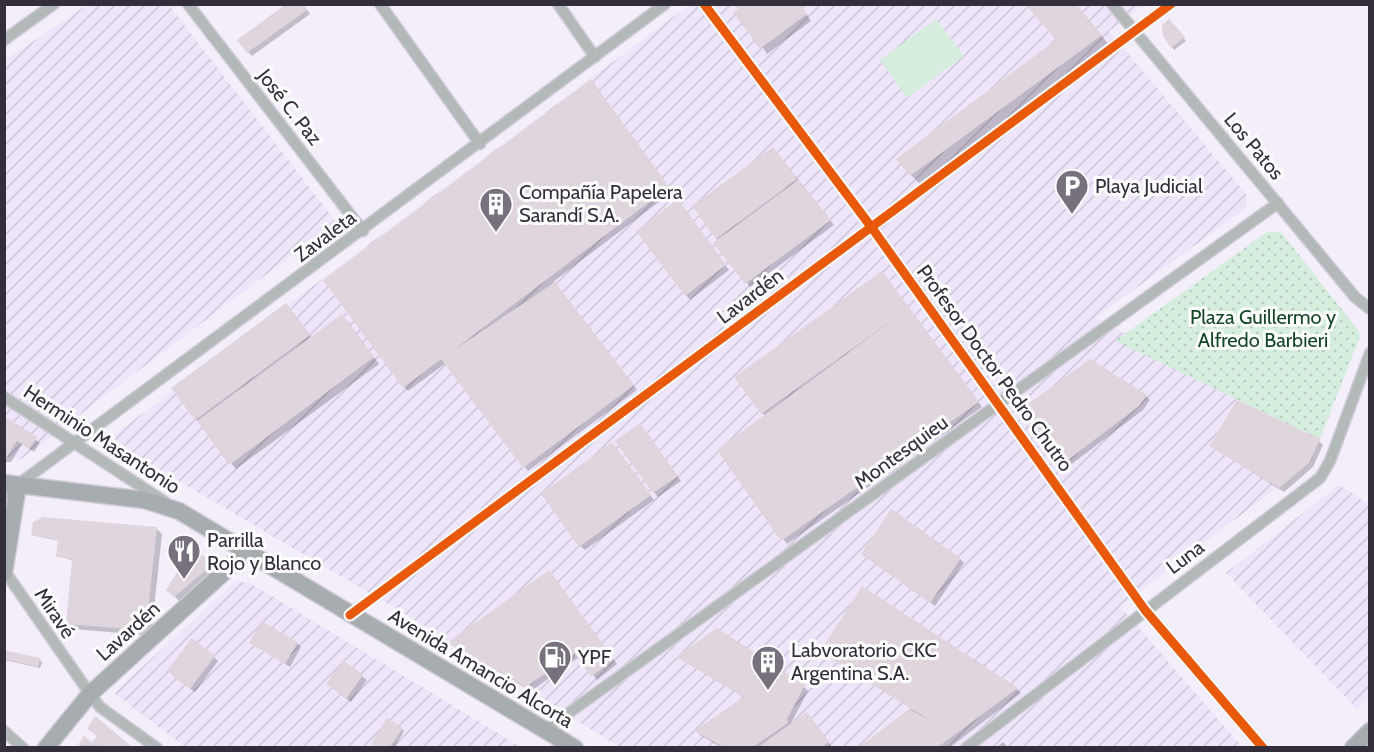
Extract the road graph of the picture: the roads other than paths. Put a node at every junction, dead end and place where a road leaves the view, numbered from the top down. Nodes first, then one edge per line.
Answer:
1 (54, 4) edge
2 (188, 4) edge
3 (380, 4) edge
4 (558, 4) edge
5 (665, 4) edge
6 (704, 4) edge
7 (1112, 4) edge
8 (1171, 4) edge
9 (1135, 32) junction
10 (4, 40) edge
11 (595, 57) junction
12 (480, 144) junction
13 (1278, 203) junction
14 (872, 228) junction
15 (363, 231) junction
16 (1370, 309) edge
17 (1370, 353) edge
18 (4, 397) edge
19 (999, 404) junction
20 (77, 443) junction
21 (9, 487) edge
22 (179, 511) junction
23 (246, 552) junction
24 (5, 571) edge
25 (1145, 610) junction
26 (350, 615) junction
27 (90, 694) junction
28 (4, 730) edge
29 (545, 730) junction
30 (1370, 731) edge
31 (23, 747) edge
32 (46, 747) edge
33 (157, 747) edge
34 (575, 747) edge
35 (966, 747) edge
36 (1263, 747) edge
37 (1353, 747) edge

1 - 10 street
2 - 15 street, José C. Paz
3 - 12 street
4 - 11 street
5 - 11 street, Zavaleta
6 - 14 street, Profesor Doctor Pedro Chutro
7 - 9 street, Los Patos
8 - 9 street, Lavardén
9 - 13 street, Los Patos
9 - 14 street, Lavardén
11 - 12 street, Zavaleta
12 - 15 street, Zavaleta
13 - 16 street, Los Patos
13 - 19 street, Montesquieu
14 - 19 street, Profesor Doctor Pedro Chutro
14 - 26 street, Lavardén
15 - 20 street, Zavaleta
17 - 25 street, Luna
18 - 20 street, Herminio Masantonio
19 - 25 street, Profesor Doctor Pedro Chutro
19 - 29 street, Montesquieu
20 - 21 street, Zavaleta
20 - 22 street, Herminio Masantonio
21 - 22 main road, Avenida Amancio Alcorta
21 - 24 main road
22 - 23 main road, Avenida Amancio Alcorta
23 - 26 main road, Avenida Amancio Alcorta
23 - 27 main road, Lavardén
24 - 27 street, Miravé
25 - 35 street, Luna
25 - 36 street, Profesor Doctor Pedro Chutro
26 - 29 main road, Avenida Amancio Alcorta
27 - 32 main road, Lavardén
27 - 33 street, Miravé
28 - 31 street
29 - 34 main road, Avenida Amancio Alcorta
30 - 37 main road

